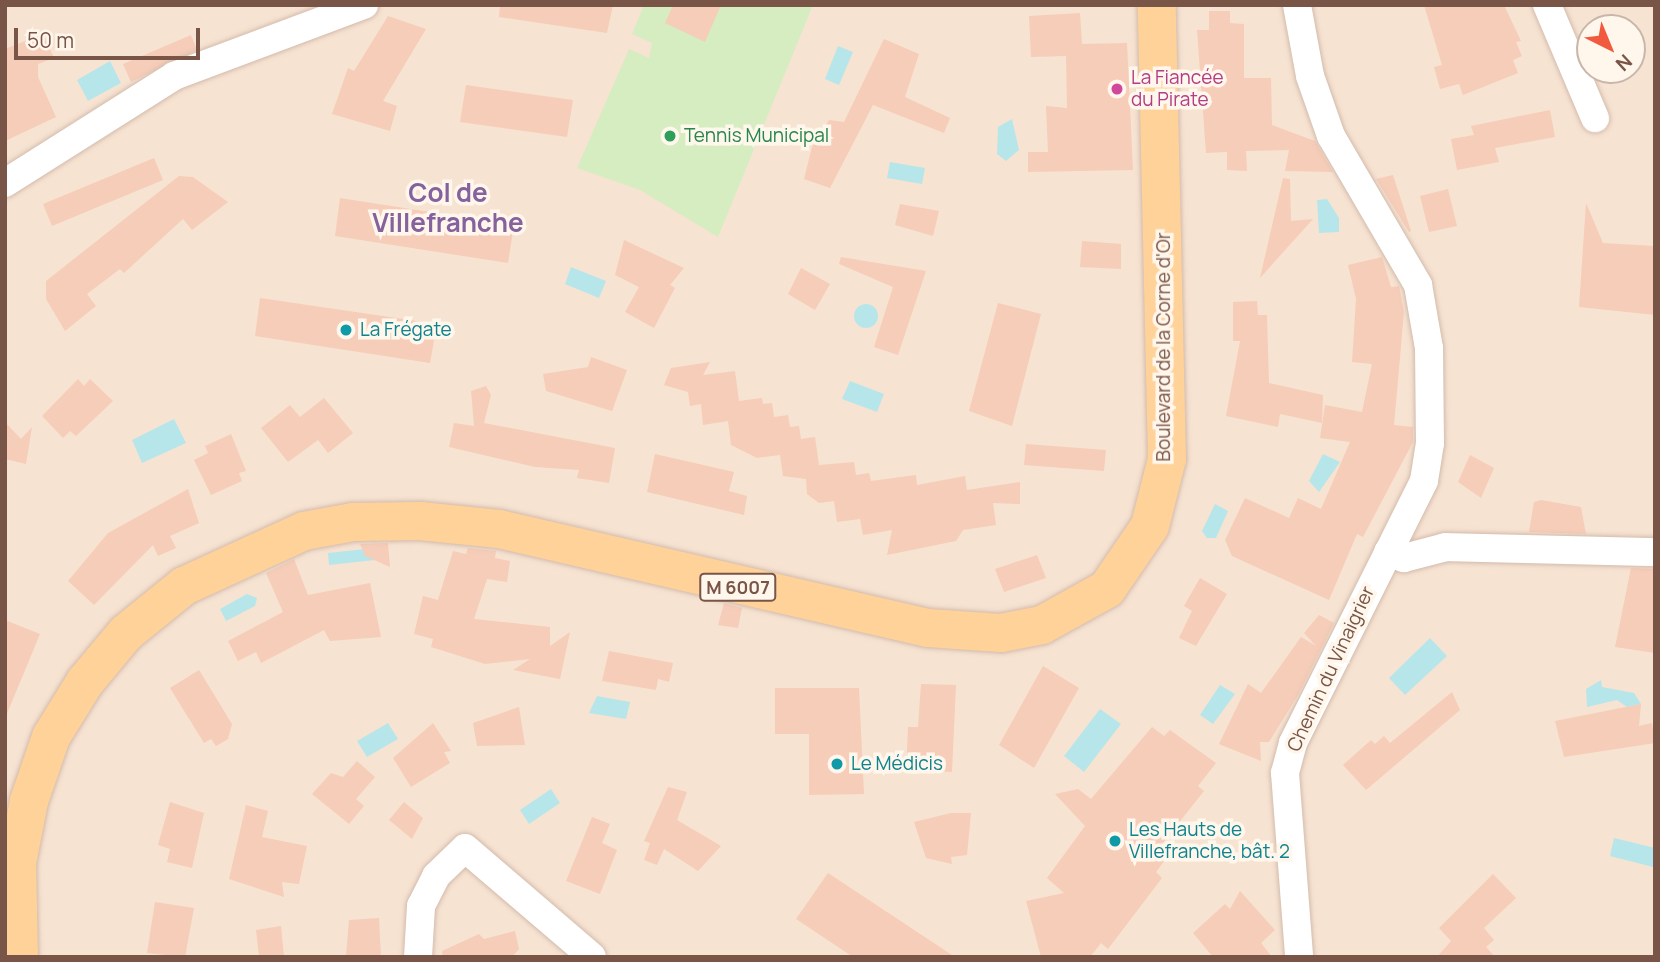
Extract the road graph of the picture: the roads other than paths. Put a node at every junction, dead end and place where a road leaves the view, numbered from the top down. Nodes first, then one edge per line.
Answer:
1 (364, 5) edge
2 (1157, 5) edge
3 (1297, 5) edge
4 (1547, 5) edge
5 (1595, 118) dead end
6 (5, 183) edge
7 (1388, 552) junction
8 (1655, 552) edge
9 (19, 957) edge
10 (418, 957) edge
11 (592, 957) edge
12 (1299, 957) edge

1 - 6 street
2 - 9 main road, Boulevard de la Corne d'Or / M 6007
3 - 7 street, Chemin du Vinaigrier
4 - 5 street
7 - 8 street
7 - 12 street, Chemin du Vinaigrier
10 - 11 street

